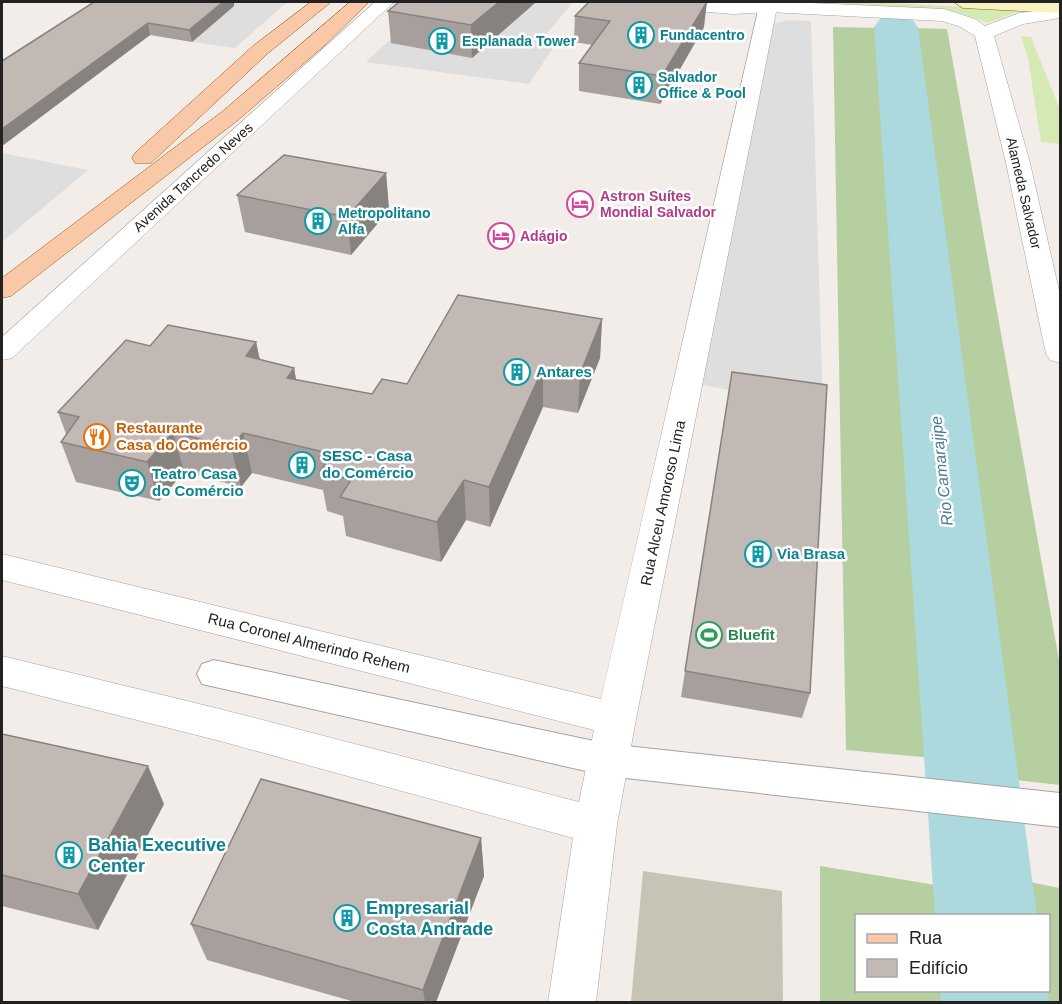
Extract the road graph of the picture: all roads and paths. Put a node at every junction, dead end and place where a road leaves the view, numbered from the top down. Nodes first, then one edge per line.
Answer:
1 (322, 2) edge
2 (362, 2) edge
3 (385, 2) edge
4 (660, 2) edge
5 (963, 2) edge
6 (769, 4) edge
7 (1060, 8) edge
8 (1060, 13) edge
9 (984, 33) junction
10 (2, 290) edge
11 (2, 352) edge
12 (1060, 354) edge
13 (2, 567) edge
14 (2, 672) edge
15 (214, 674) dead end
16 (616, 719) junction
17 (608, 760) junction
18 (1060, 810) edge
19 (596, 825) junction
20 (572, 1002) edge

1 - 10 main road
2 - 10 main road
3 - 11 street, Avenida Tancredo Neves
4 - 6 street
5 - 7 main road
6 - 9 street
6 - 16 street, Rua Alceu Amoroso Lima
8 - 9 street
9 - 12 street, Alameda Salvador
13 - 16 street, Rua Coronel Almerindo Rehem
14 - 19 street
15 - 17 street
16 - 17 street, Rua Alceu Amoroso Lima
17 - 18 street
17 - 19 street, Rua Alceu Amoroso Lima
19 - 20 street, Rua Alceu Amoroso Lima

